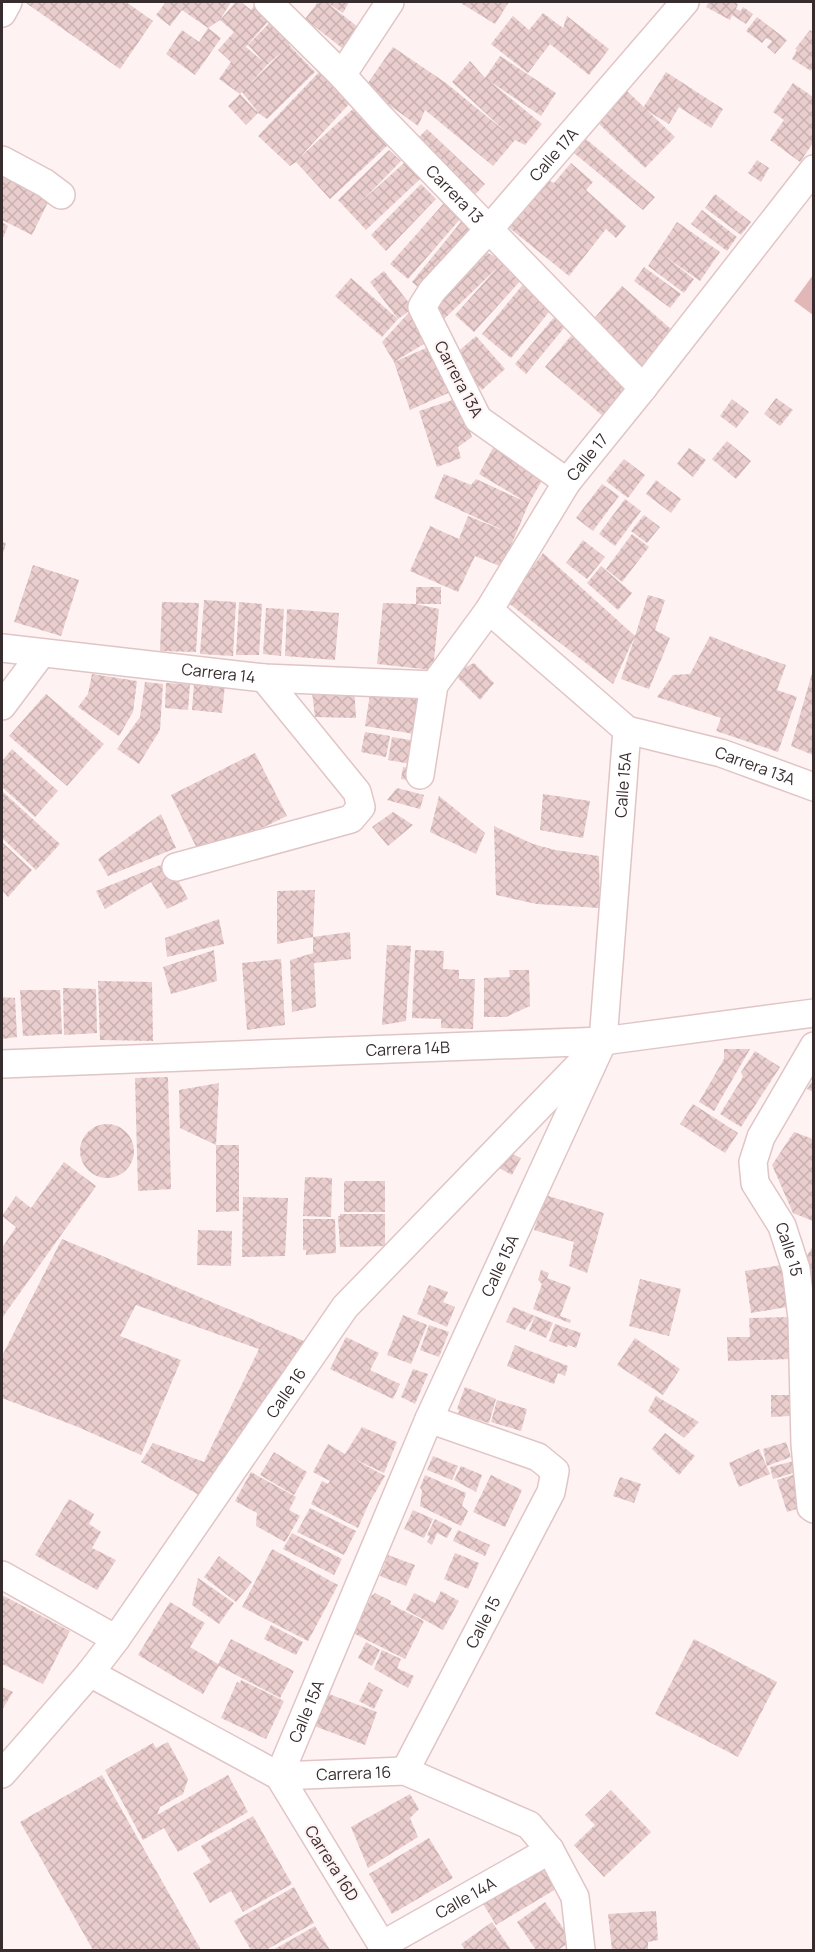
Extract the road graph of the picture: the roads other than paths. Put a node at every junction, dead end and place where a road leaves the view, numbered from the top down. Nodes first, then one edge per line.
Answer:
1 (8, 2) edge
2 (268, 2) edge
3 (390, 2) edge
4 (685, 2) edge
5 (2, 13) edge
6 (342, 75) junction
7 (2, 160) edge
8 (813, 169) edge
9 (61, 195) dead end
10 (490, 228) junction
11 (422, 307) joint
12 (643, 388) junction
13 (567, 482) junction
14 (489, 610) junction
15 (2, 648) edge
16 (41, 654) junction
17 (264, 678) junction
18 (434, 685) junction
19 (2, 706) edge
20 (627, 730) junction
21 (420, 775) dead end
22 (813, 787) edge
23 (176, 867) dead end
24 (813, 1013) edge
25 (603, 1041) junction
26 (813, 1046) edge
27 (2, 1064) edge
28 (429, 1419) junction
29 (813, 1509) edge
30 (2, 1575) edge
31 (116, 1639) junction
32 (90, 1673) junction
33 (405, 1771) junction
34 (2, 1774) edge
35 (279, 1776) junction
36 (550, 1850) junction
37 (384, 1948) edge
38 (581, 1950) edge

1 - 5 street
2 - 6 street, Carrera 13
3 - 6 street
4 - 10 street, Calle 17A
6 - 10 street, Carrera 13
7 - 9 street
8 - 12 street, Calle 17
10 - 11 street, Calle 17A
10 - 12 street, Carrera 13
11 - 13 street, Carrera 13A
12 - 13 street, Calle 17
13 - 14 street, Calle 17
14 - 18 street, Calle 17
14 - 20 street
15 - 16 street, Carrera 14
16 - 17 street, Carrera 14
16 - 19 street
17 - 18 street, Carrera 14
17 - 23 street
18 - 21 street, Calle 17
20 - 22 street, Carrera 13A
20 - 25 street, Calle 15A
24 - 25 street, Carrera 14B
25 - 27 street, Carrera 14B
25 - 28 street, Calle 15A
25 - 31 street, Calle 16
26 - 29 street, Calle 15
28 - 33 street, Calle 15
28 - 35 street, Calle 15A
30 - 31 street
31 - 32 street, Calle 16
32 - 34 street, Calle 16
32 - 35 street
33 - 35 street, Carrera 16
33 - 36 street, Carrera 16
35 - 37 street, Carrera 16D
36 - 37 street, Calle 14A
36 - 38 street, Carrera 16

